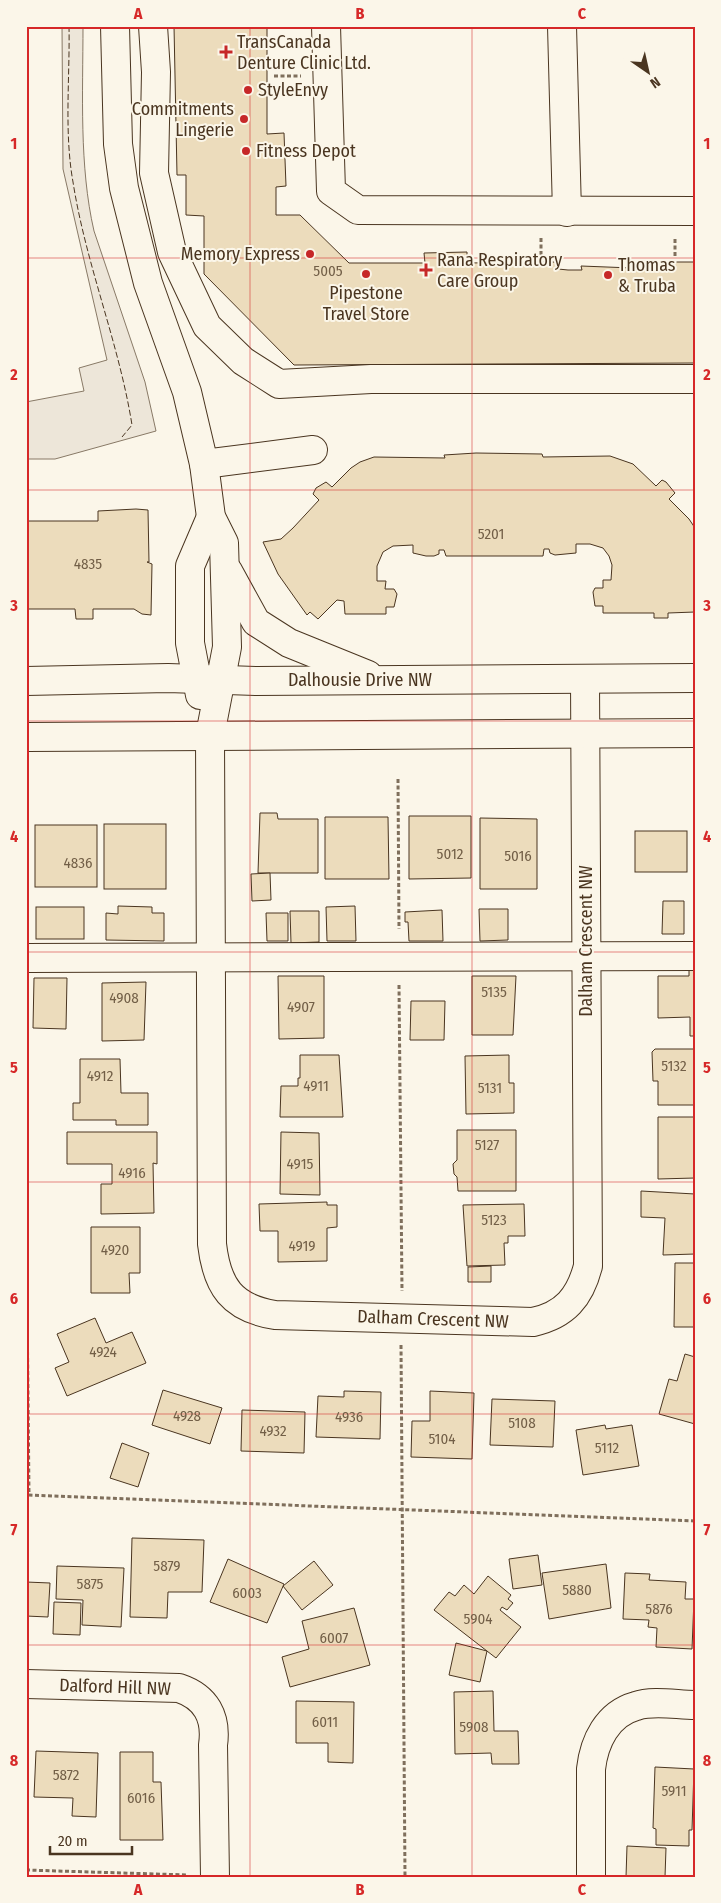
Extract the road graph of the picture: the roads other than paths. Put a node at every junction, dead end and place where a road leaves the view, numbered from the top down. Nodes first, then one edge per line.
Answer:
1 (115, 26) edge
2 (153, 26) edge
3 (326, 26) edge
4 (562, 26) edge
5 (695, 211) edge
6 (567, 212) junction
7 (695, 379) edge
8 (313, 450) dead end
9 (204, 464) junction
10 (211, 517) junction
11 (225, 565) junction
12 (195, 678) junction
13 (695, 678) edge
14 (222, 679) junction
15 (585, 679) junction
16 (381, 680) junction
17 (26, 681) edge
18 (586, 733) junction
19 (695, 733) edge
20 (210, 735) junction
21 (26, 736) edge
22 (586, 956) junction
23 (695, 956) edge
24 (212, 957) junction
25 (26, 958) edge
26 (26, 1684) edge
27 (695, 1705) edge
28 (204, 1876) edge
29 (591, 1877) edge

1 - 9 street
2 - 7 street
3 - 6 street
4 - 6 street
5 - 6 street
8 - 9 street
9 - 10 street
10 - 11 street
10 - 12 street
11 - 14 street
11 - 16 street
12 - 14 street, Dalhousie Drive NW
12 - 17 street, Dalhousie Drive NW
12 - 20 street
13 - 15 street, Dalhousie Drive NW
14 - 16 street, Dalhousie Drive NW
14 - 20 street
15 - 16 street, Dalhousie Drive NW
15 - 18 street, Dalham Crescent NW
18 - 19 street
18 - 20 street
18 - 22 street, Dalham Crescent NW
20 - 21 street
20 - 24 street, Dalham Crescent NW
22 - 23 street
22 - 24 street
22 - 24 street, Dalham Crescent NW
24 - 25 street
26 - 28 street, Dalford Hill NW
27 - 29 street

